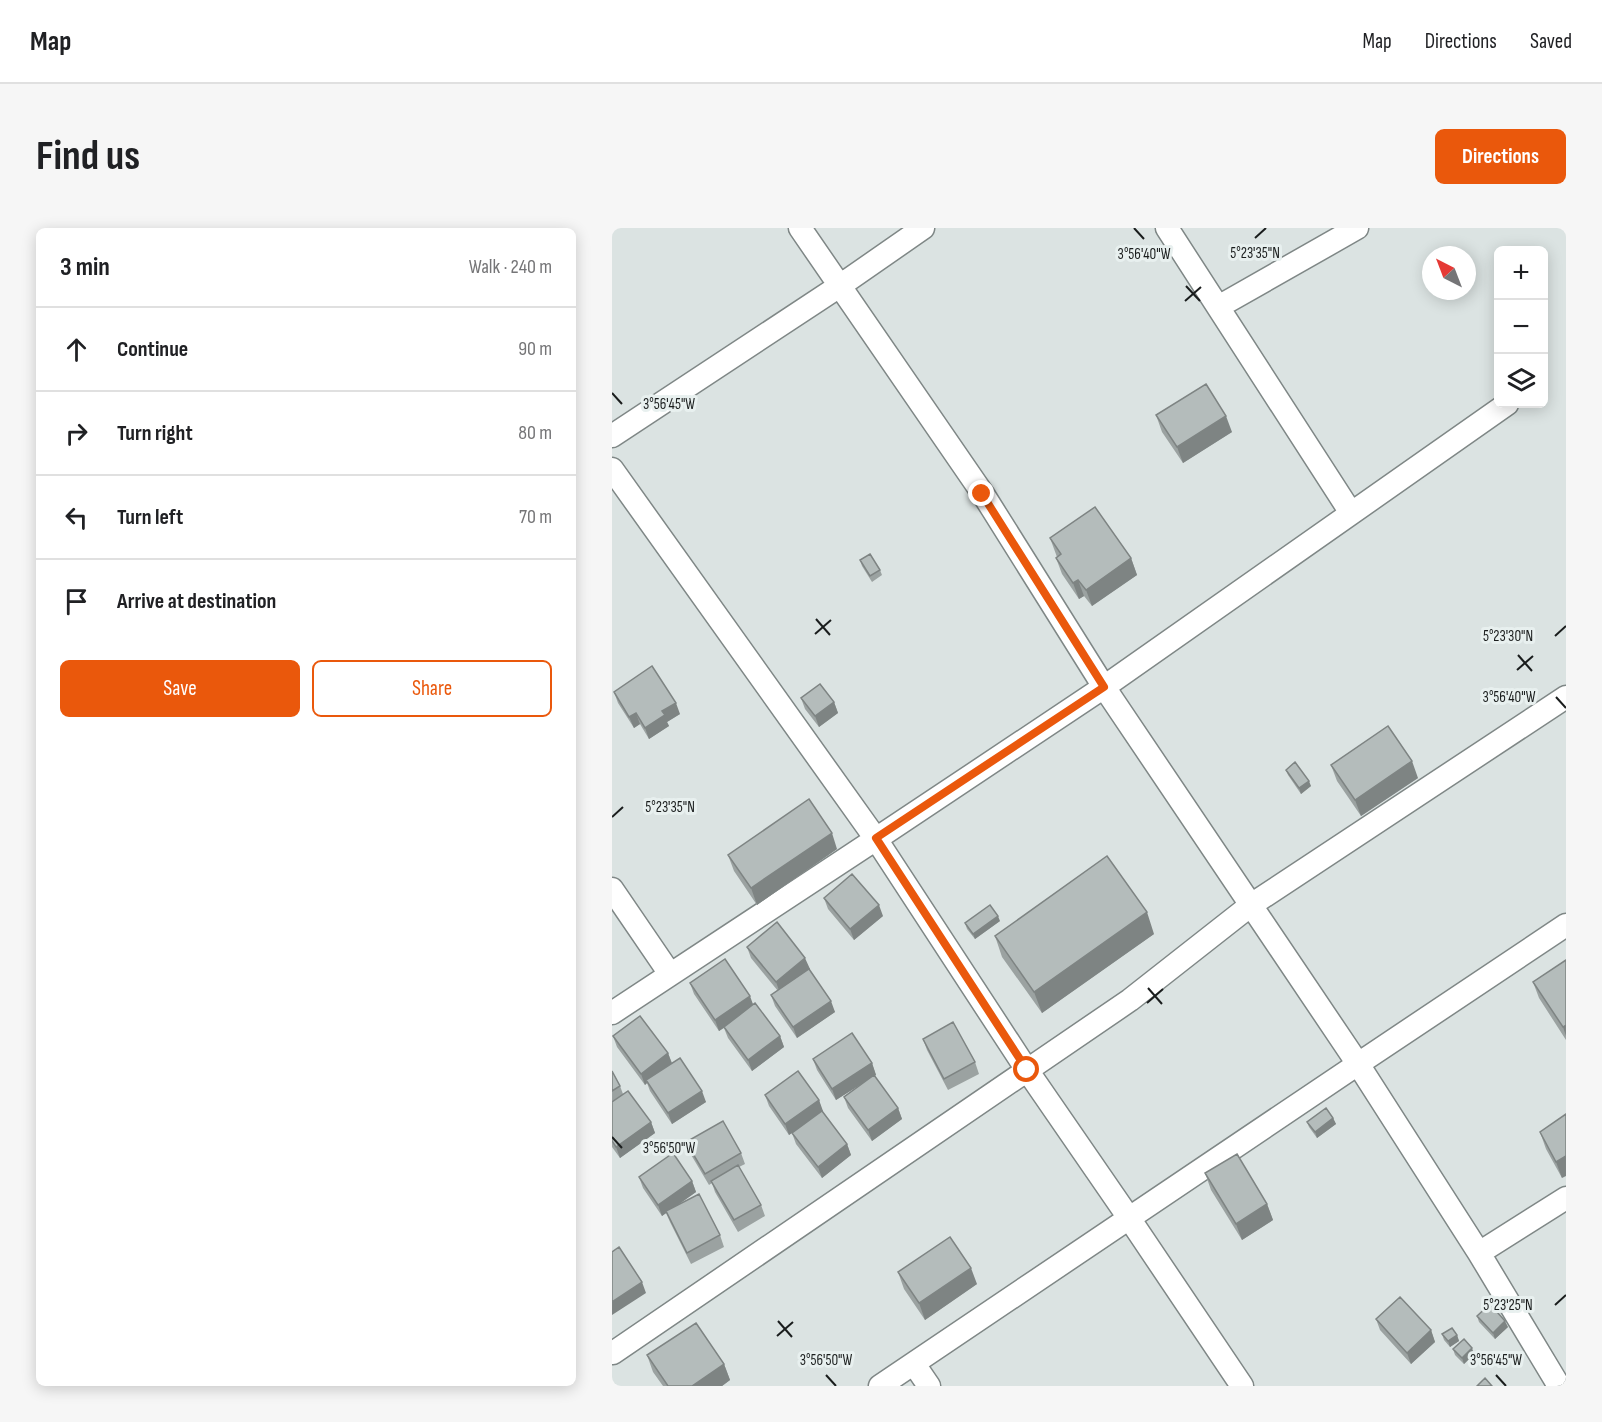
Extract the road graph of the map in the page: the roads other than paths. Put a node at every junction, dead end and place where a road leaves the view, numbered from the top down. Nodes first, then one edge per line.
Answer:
1 (800, 228) edge
2 (923, 228) edge
3 (1167, 228) edge
4 (1357, 228) edge
5 (841, 285) junction
6 (1218, 307) junction
7 (1501, 408) edge
8 (612, 436) edge
9 (612, 469) edge
10 (1351, 513) junction
11 (1104, 687) junction
12 (1566, 697) edge
13 (876, 838) junction
14 (612, 889) edge
15 (1251, 905) junction
16 (1566, 925) edge
17 (670, 974) junction
18 (612, 1013) edge
19 (1358, 1064) junction
20 (1027, 1070) junction
21 (1566, 1198) edge
22 (1129, 1218) junction
23 (1479, 1253) junction
24 (613, 1353) edge
25 (914, 1364) junction
26 (880, 1386) edge
27 (928, 1386) edge
28 (1242, 1386) edge
29 (1560, 1386) edge

1 - 5 street
2 - 5 street
3 - 6 street
4 - 6 street
5 - 8 street
5 - 11 street
6 - 10 street
7 - 10 street
9 - 13 street
10 - 11 street
11 - 13 street
11 - 15 street
12 - 15 street
13 - 17 street
13 - 20 street
14 - 17 street
15 - 19 street
15 - 20 street
16 - 19 street
17 - 18 street
19 - 22 street
19 - 23 street
20 - 22 street
20 - 24 street
21 - 23 street
22 - 25 street
22 - 28 street
23 - 29 street
25 - 26 street
25 - 27 street

